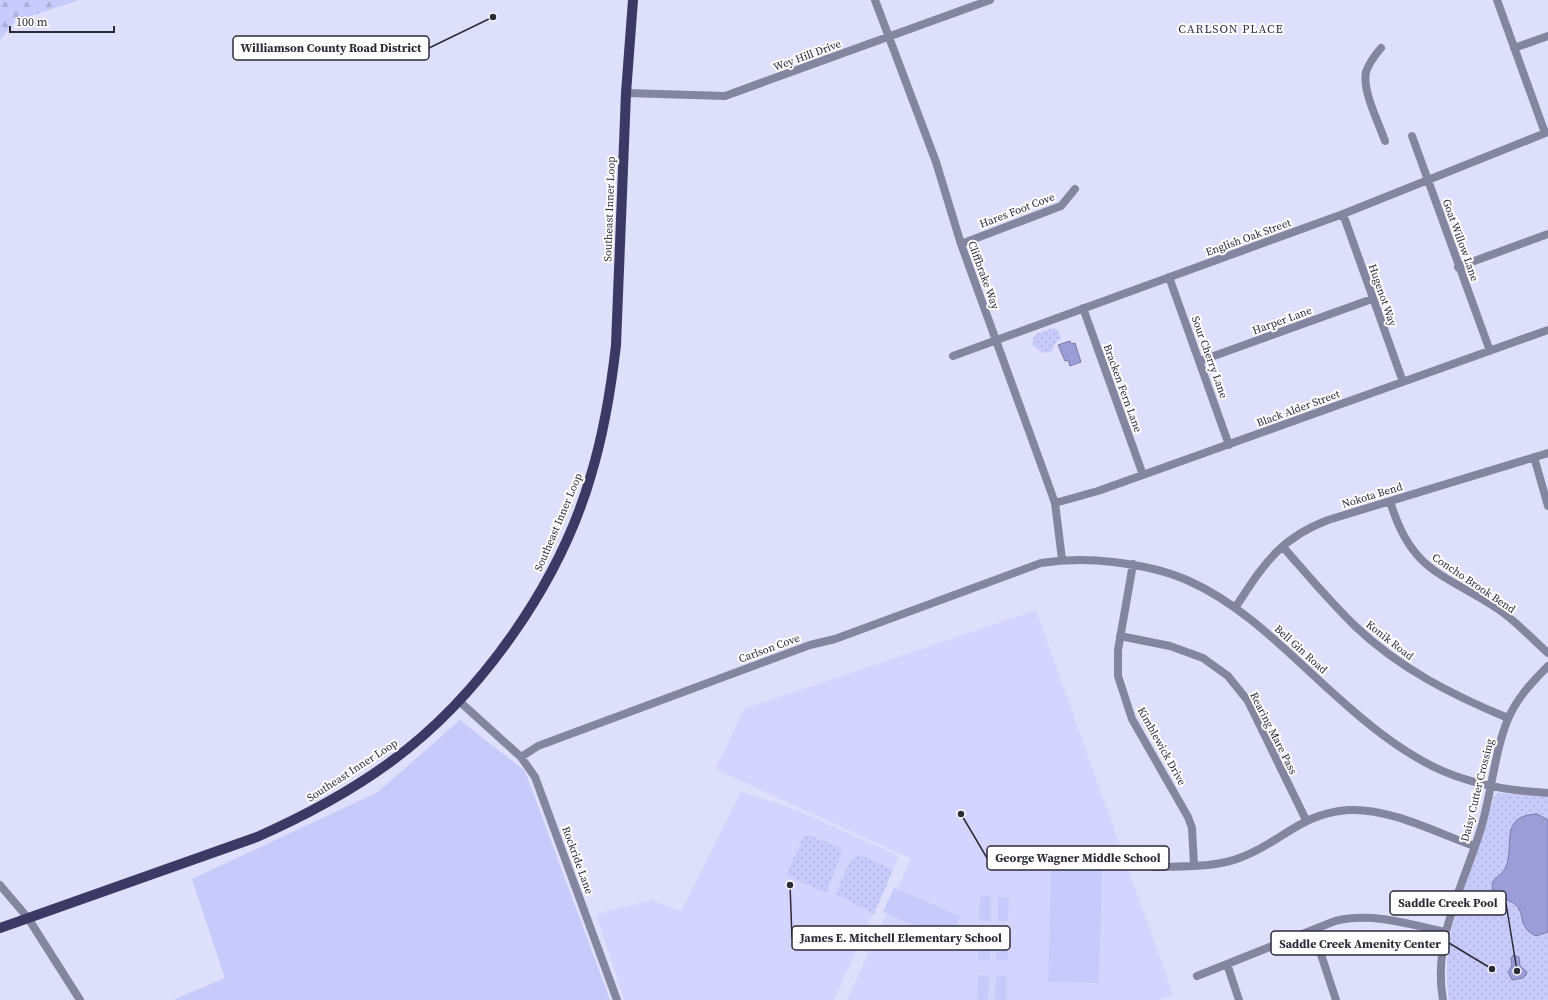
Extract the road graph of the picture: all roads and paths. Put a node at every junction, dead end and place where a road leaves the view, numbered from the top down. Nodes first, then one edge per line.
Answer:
1 (633, 0) edge
2 (875, 0) edge
3 (990, 0) edge
4 (1497, 0) edge
5 (979, 2) edge
6 (1548, 36) edge
7 (889, 37) junction
8 (1381, 48) dead end
9 (1514, 48) junction
10 (626, 93) junction
11 (1546, 133) edge
12 (1412, 136) dead end
13 (1385, 141) dead end
14 (1428, 182) junction
15 (1075, 189) dead end
16 (1343, 214) junction
17 (1548, 234) edge
18 (961, 244) junction
19 (1458, 267) junction
20 (1169, 276) junction
21 (1372, 299) junction
22 (1083, 308) junction
23 (1548, 330) edge
24 (996, 340) junction
25 (1490, 351) junction
26 (953, 356) dead end
27 (1200, 361) junction
28 (1402, 382) junction
29 (1229, 445) junction
30 (1548, 453) edge
31 (1534, 457) junction
32 (1143, 475) junction
33 (1390, 502) junction
34 (1055, 503) junction
35 (1548, 506) edge
36 (1283, 547) junction
37 (1062, 560) junction
38 (1133, 564) junction
39 (1027, 568) joint
40 (1235, 608) junction
41 (1120, 636) junction
42 (1548, 653) edge
43 (1548, 666) edge
44 (459, 701) junction
45 (1508, 718) junction
46 (521, 757) junction
47 (1490, 786) junction
48 (1548, 793) edge
49 (1306, 820) junction
50 (1474, 846) junction
51 (1194, 865) junction
52 (1155, 867) dead end
53 (0, 885) edge
54 (28, 918) junction
55 (0, 928) edge
56 (1313, 930) junction
57 (1445, 932) junction
58 (1227, 964) junction
59 (1197, 976) dead end
60 (80, 1000) edge
61 (617, 1000) edge
62 (1239, 1000) edge
63 (1336, 1000) edge
64 (1443, 1000) edge

1 - 10 main road, Southeast Inner Loop
2 - 7 street, Cliffbrake Way
3 - 5 street, Wey Hill Drive
4 - 9 street
5 - 7 street, Wey Hill Drive
6 - 9 street
7 - 10 street, Wey Hill Drive
7 - 18 street, Cliffbrake Way
8 - 13 street
9 - 11 street
10 - 44 main road, Southeast Inner Loop
11 - 14 street, English Oak Street
12 - 14 street, Goat Willow Lane
14 - 16 street, English Oak Street
14 - 19 street, Goat Willow Lane
15 - 18 street, Hares Foot Cove
16 - 20 street, English Oak Street
16 - 21 street, Hugenot Way
17 - 19 street
18 - 24 street, Cliffbrake Way
19 - 25 street, Goat Willow Lane
20 - 22 street, English Oak Street
20 - 27 street, Sour Cherry Lane
21 - 27 street, Harper Lane
21 - 28 street, Hugenot Way
22 - 24 street, English Oak Street
22 - 32 street, Bracken Fern Lane
23 - 25 street, Black Alder Street
24 - 26 street, English Oak Street
24 - 34 street, Cliffbrake Way
25 - 28 street, Black Alder Street
27 - 29 street, Sour Cherry Lane
28 - 29 street, Black Alder Street
29 - 32 street, Black Alder Street
30 - 31 street, Nokota Bend
31 - 33 street, Nokota Bend
31 - 35 street
32 - 34 street, Black Alder Street
33 - 36 street, Nokota Bend
33 - 42 street, Concho Brook Bend
34 - 37 street, Cliffbrake Way
36 - 40 street, Nokota Bend
36 - 45 street, Konik Road
37 - 38 street, Bell Gin Road
37 - 39 street, Bell Gin Road
38 - 40 street, Bell Gin Road
38 - 41 street, Kimblewick Drive
39 - 46 street, Carlson Cove
40 - 47 street, Bell Gin Road
41 - 49 street, Rearing Mare Pass
41 - 51 street, Kimblewick Drive
43 - 45 street, Daisy Cutter Crossing
44 - 46 street, Rockride Lane
44 - 54 main road, Southeast Inner Loop
45 - 47 street, Daisy Cutter Crossing
46 - 61 street, Rockride Lane
47 - 48 street, Bell Gin Road
47 - 50 street, Daisy Cutter Crossing
49 - 50 street
49 - 51 street
50 - 57 street, Daisy Cutter Crossing
51 - 52 street
53 - 54 street
54 - 55 main road, Southeast Inner Loop
54 - 60 street
56 - 57 street
56 - 58 street
56 - 63 street
57 - 64 street, Daisy Cutter Crossing
58 - 59 street
58 - 62 street

